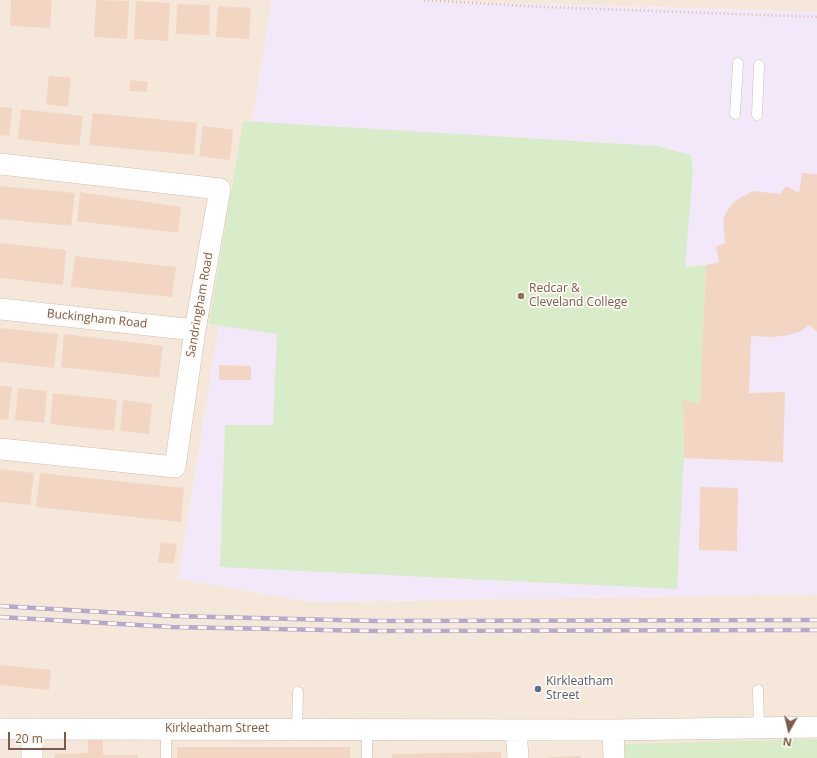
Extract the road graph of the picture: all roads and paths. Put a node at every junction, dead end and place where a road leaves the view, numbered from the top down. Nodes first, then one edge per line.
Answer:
1 (424, 0) edge
2 (475, 2) edge
3 (817, 17) edge
4 (738, 63) dead end
5 (759, 65) dead end
6 (735, 114) dead end
7 (757, 115) dead end
8 (0, 164) edge
9 (0, 309) edge
10 (195, 330) junction
11 (0, 449) edge
12 (758, 690) dead end
13 (298, 692) dead end
14 (817, 727) edge
15 (166, 728) junction
16 (759, 728) junction
17 (0, 729) edge
18 (32, 729) junction
19 (297, 729) junction
20 (367, 730) junction
21 (516, 730) junction
22 (613, 730) junction
23 (32, 758) edge
24 (166, 758) edge
25 (367, 758) edge
26 (518, 758) edge
27 (614, 758) edge

1 - 2 path
2 - 3 path
4 - 6 lane
5 - 7 lane
8 - 10 street, Sandringham Road
9 - 10 street, Buckingham Road
10 - 11 street, Sandringham Road
12 - 16 lane
13 - 19 lane
14 - 16 street, Kirkleatham Street
15 - 18 street, Kirkleatham Street
15 - 19 street, Kirkleatham Street
15 - 24 lane
16 - 22 street, Kirkleatham Street
17 - 18 street, Kirkleatham Street
18 - 23 street
19 - 20 street, Kirkleatham Street
20 - 21 street, Kirkleatham Street
20 - 25 lane
21 - 22 street, Kirkleatham Street
21 - 26 street
22 - 27 street

